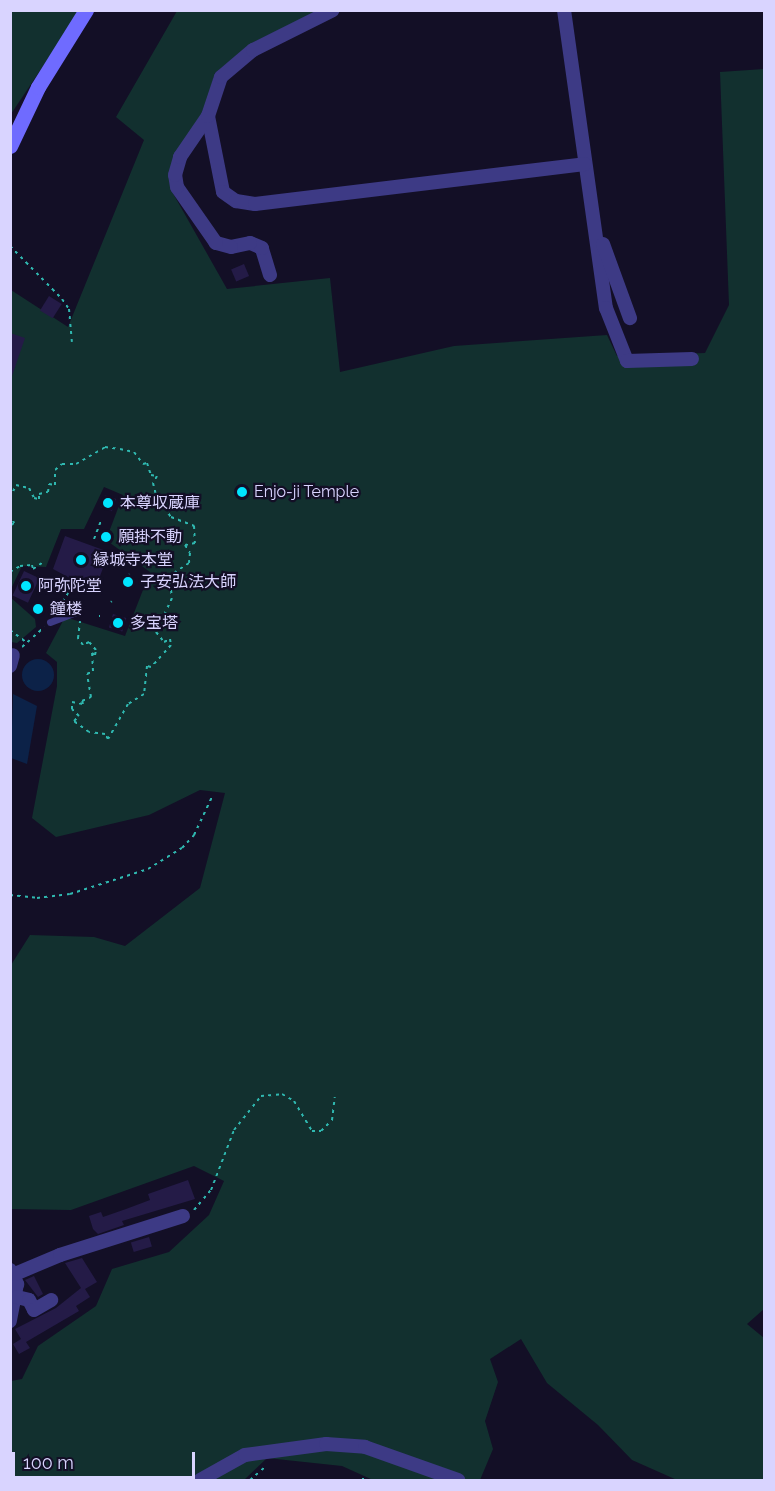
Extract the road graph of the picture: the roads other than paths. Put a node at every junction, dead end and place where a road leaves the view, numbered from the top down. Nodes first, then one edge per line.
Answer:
1 (86, 10) edge
2 (333, 10) edge
3 (564, 10) edge
4 (208, 116) junction
5 (10, 146) edge
6 (585, 164) junction
7 (597, 240) junction
8 (270, 275) dead end
9 (630, 318) dead end
10 (692, 359) dead end
11 (78, 611) dead end
12 (50, 622) road end
13 (183, 1216) road end
14 (13, 1272) edge
15 (17, 1298) junction
16 (51, 1300) dead end
17 (10, 1321) edge
18 (200, 1480) edge
19 (458, 1480) edge

1 - 5 main road
2 - 4 street
3 - 6 street
4 - 6 street
4 - 8 street
6 - 7 street
7 - 9 street
7 - 10 street
11 - 12 lane
13 - 14 street
14 - 15 street
15 - 16 street
15 - 17 street
18 - 19 street

